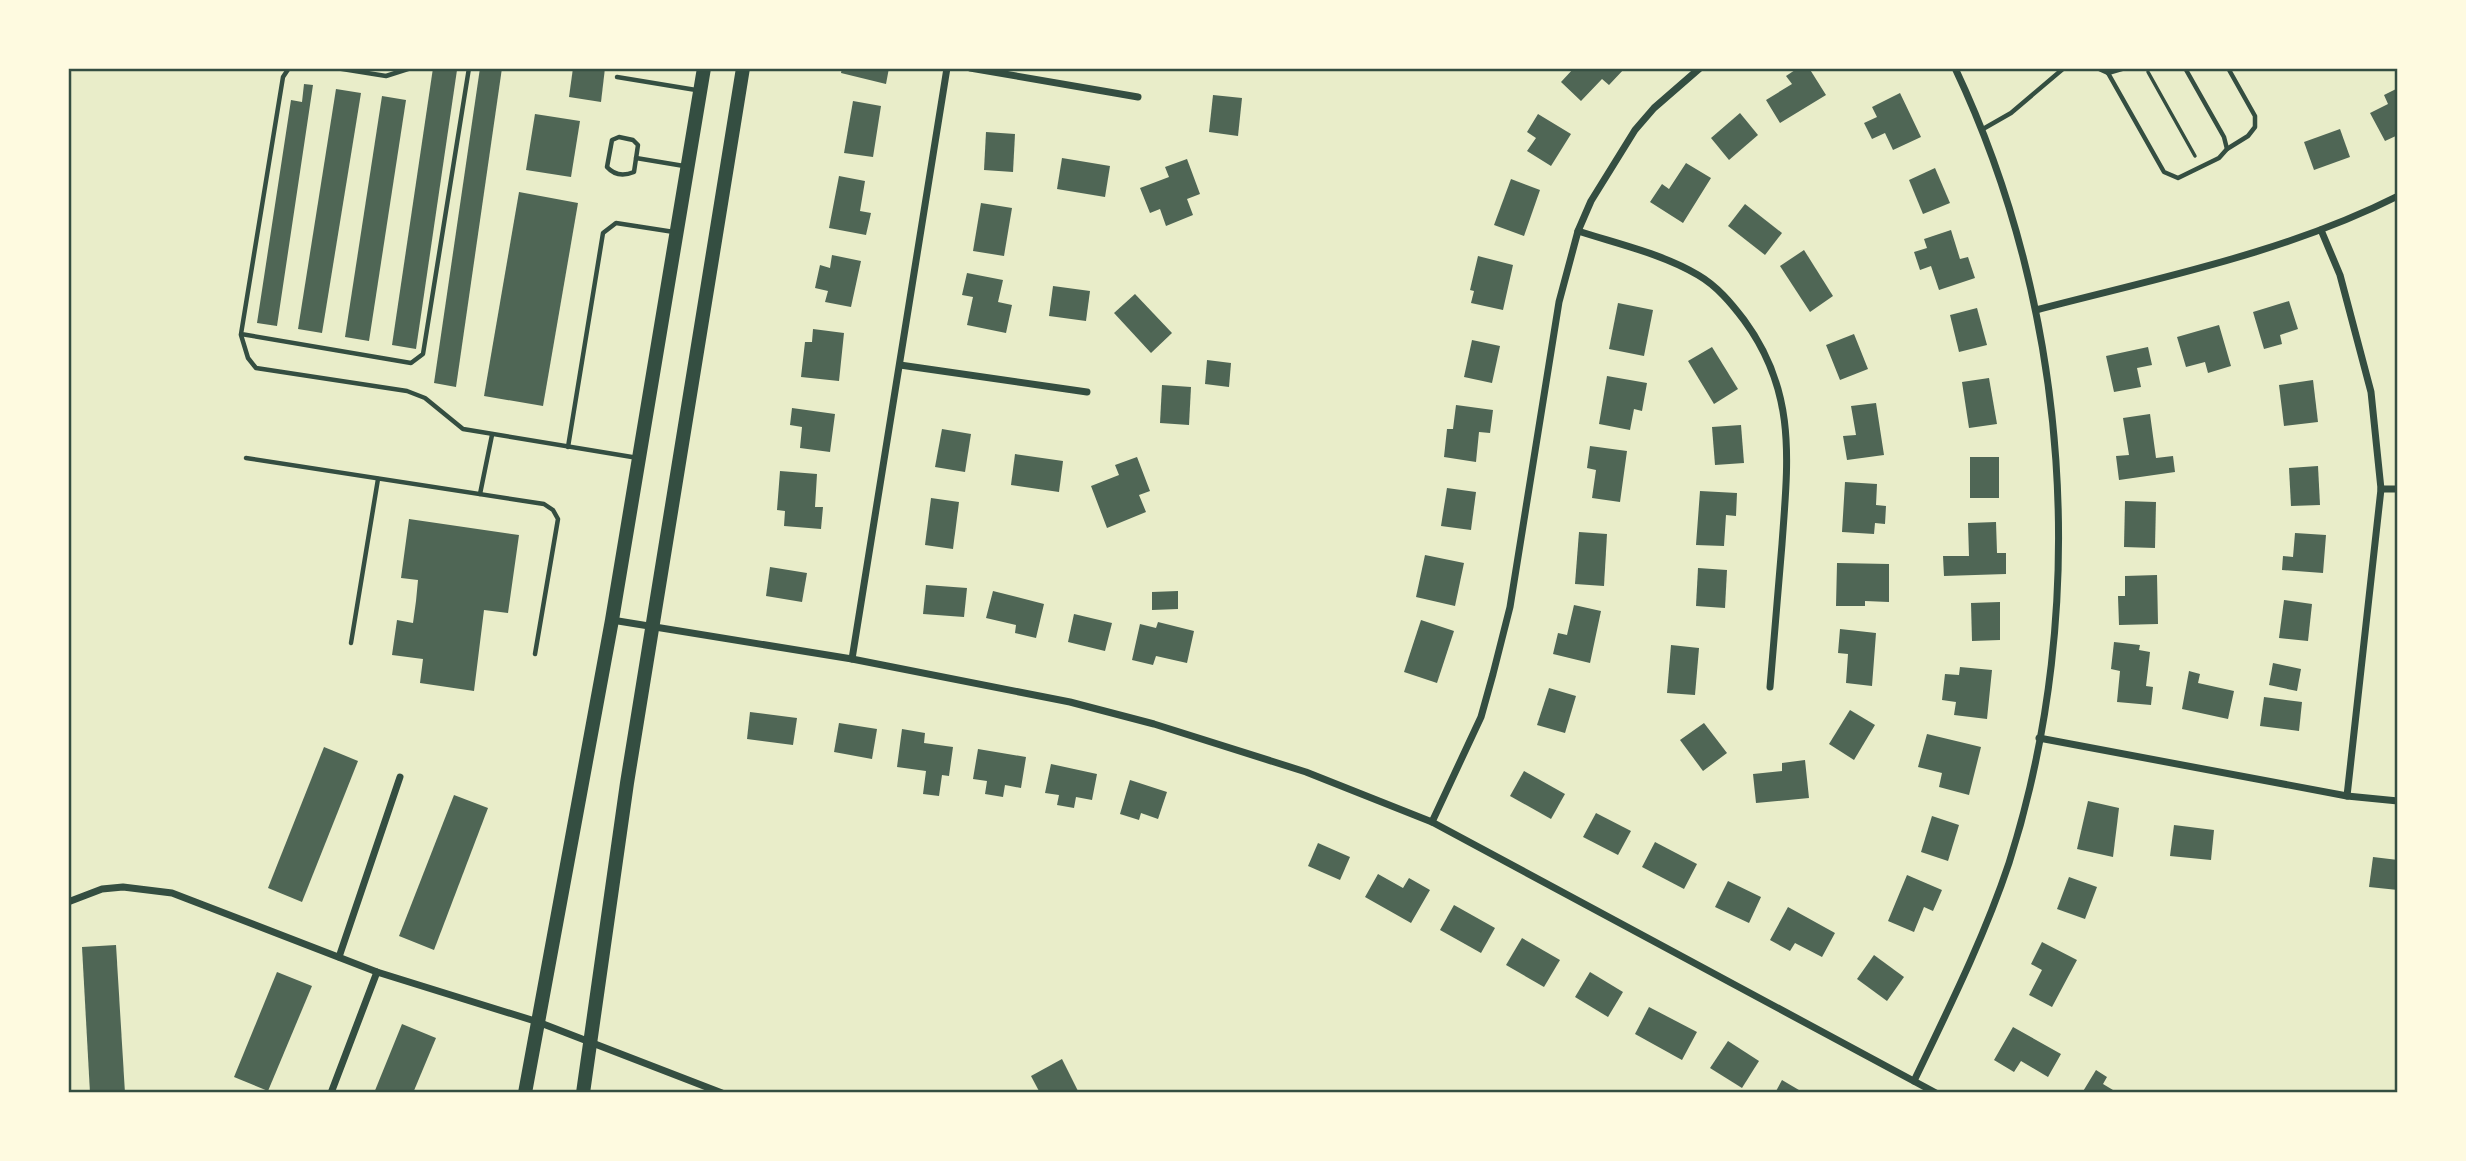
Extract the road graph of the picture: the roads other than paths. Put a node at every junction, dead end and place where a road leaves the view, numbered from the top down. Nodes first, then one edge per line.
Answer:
1 (289, 68) edge
2 (336, 68) edge
3 (411, 68) edge
4 (469, 68) edge
5 (705, 68) edge
6 (743, 68) edge
7 (947, 68) edge
8 (970, 68) edge
9 (1700, 68) edge
10 (1955, 68) edge
11 (2064, 68) edge
12 (2096, 68) edge
13 (2125, 68) edge
14 (2185, 68) edge
15 (2228, 68) edge
16 (2108, 73) junction
17 (617, 77) dead end
18 (701, 91) junction
19 (1138, 97) dead end
20 (1983, 129) junction
21 (2227, 149) junction
22 (636, 158) junction
23 (688, 167) junction
24 (2398, 196) edge
25 (2321, 230) junction
26 (1578, 231) junction
27 (678, 233) junction
28 (2036, 310) junction
29 (241, 334) junction
30 (900, 365) junction
31 (1087, 392) dead end
32 (492, 435) junction
33 (568, 447) junction
34 (246, 458) dead end
35 (639, 458) junction
36 (378, 479) junction
37 (2381, 489) junction
38 (2398, 489) edge
39 (480, 494) junction
40 (612, 620) junction
41 (653, 626) junction
42 (351, 643) dead end
43 (535, 654) dead end
44 (852, 659) junction
45 (1770, 687) dead end
46 (2039, 738) junction
47 (400, 777) dead end
48 (2347, 796) junction
49 (2398, 801) edge
50 (1432, 822) junction
51 (68, 902) edge
52 (339, 957) junction
53 (377, 972) junction
54 (538, 1022) junction
55 (590, 1042) junction
56 (1914, 1081) junction
57 (331, 1093) edge
58 (525, 1093) edge
59 (583, 1093) edge
60 (723, 1093) edge
61 (1936, 1093) edge

1 - 29 lane
2 - 3 lane
4 - 29 lane
5 - 18 main road
6 - 41 main road
7 - 30 street
8 - 19 street
9 - 26 street
10 - 20 street
11 - 20 lane
12 - 16 lane
13 - 16 lane
14 - 21 lane
15 - 21 lane
16 - 21 lane
17 - 18 lane
18 - 23 main road
20 - 28 street
22 - 22 lane
22 - 23 lane
23 - 27 main road
24 - 25 street
25 - 28 street
25 - 37 street
26 - 45 street
26 - 50 street
27 - 33 lane
27 - 35 main road
28 - 46 street
29 - 32 lane
30 - 31 street
30 - 44 street
32 - 33 lane
32 - 39 lane
33 - 35 lane
34 - 36 lane
35 - 40 main road
36 - 39 lane
36 - 42 lane
37 - 38 street
37 - 48 street
39 - 43 lane
40 - 41 street
40 - 54 main road
41 - 44 street
41 - 55 main road
44 - 50 street
46 - 48 street
46 - 56 street
47 - 52 street
48 - 49 street
50 - 56 street
51 - 52 street
52 - 53 street
53 - 54 street
53 - 57 street
54 - 55 street
54 - 58 main road
55 - 59 main road
55 - 60 street
56 - 61 street

